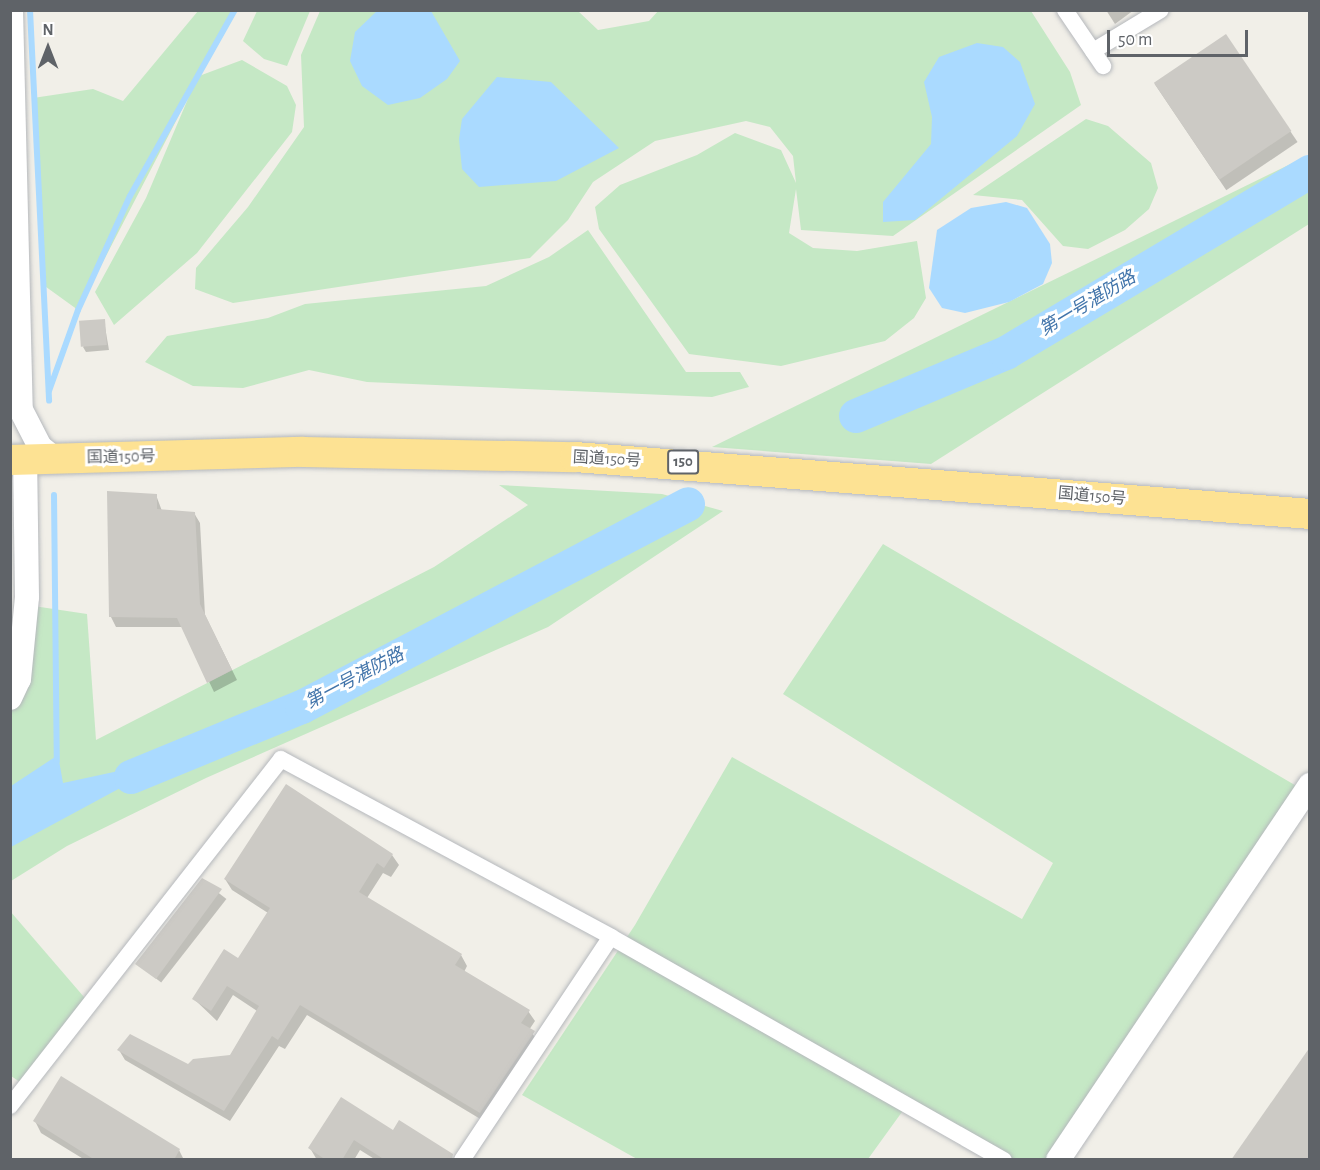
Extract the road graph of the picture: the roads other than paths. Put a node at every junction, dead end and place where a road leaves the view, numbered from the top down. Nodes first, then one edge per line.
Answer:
1 (11, 10) edge
2 (1065, 10) edge
3 (1161, 10) edge
4 (1093, 51) junction
5 (1103, 66) dead end
6 (15, 199) edge
7 (16, 417) edge
8 (54, 458) junction
9 (18, 459) edge
10 (1310, 514) edge
11 (10, 698) edge
12 (1310, 785) edge
13 (611, 937) junction
14 (10, 1106) edge
15 (462, 1160) edge
16 (1004, 1160) edge
17 (1058, 1160) edge

1 - 6 street
2 - 4 street
3 - 4 street
4 - 5 street
6 - 7 street
7 - 8 street
8 - 9 highway, 国道150号 / 150
8 - 10 highway, 国道150号 / 150
9 - 11 street
12 - 17 street
13 - 14 street
13 - 15 street
13 - 16 street

